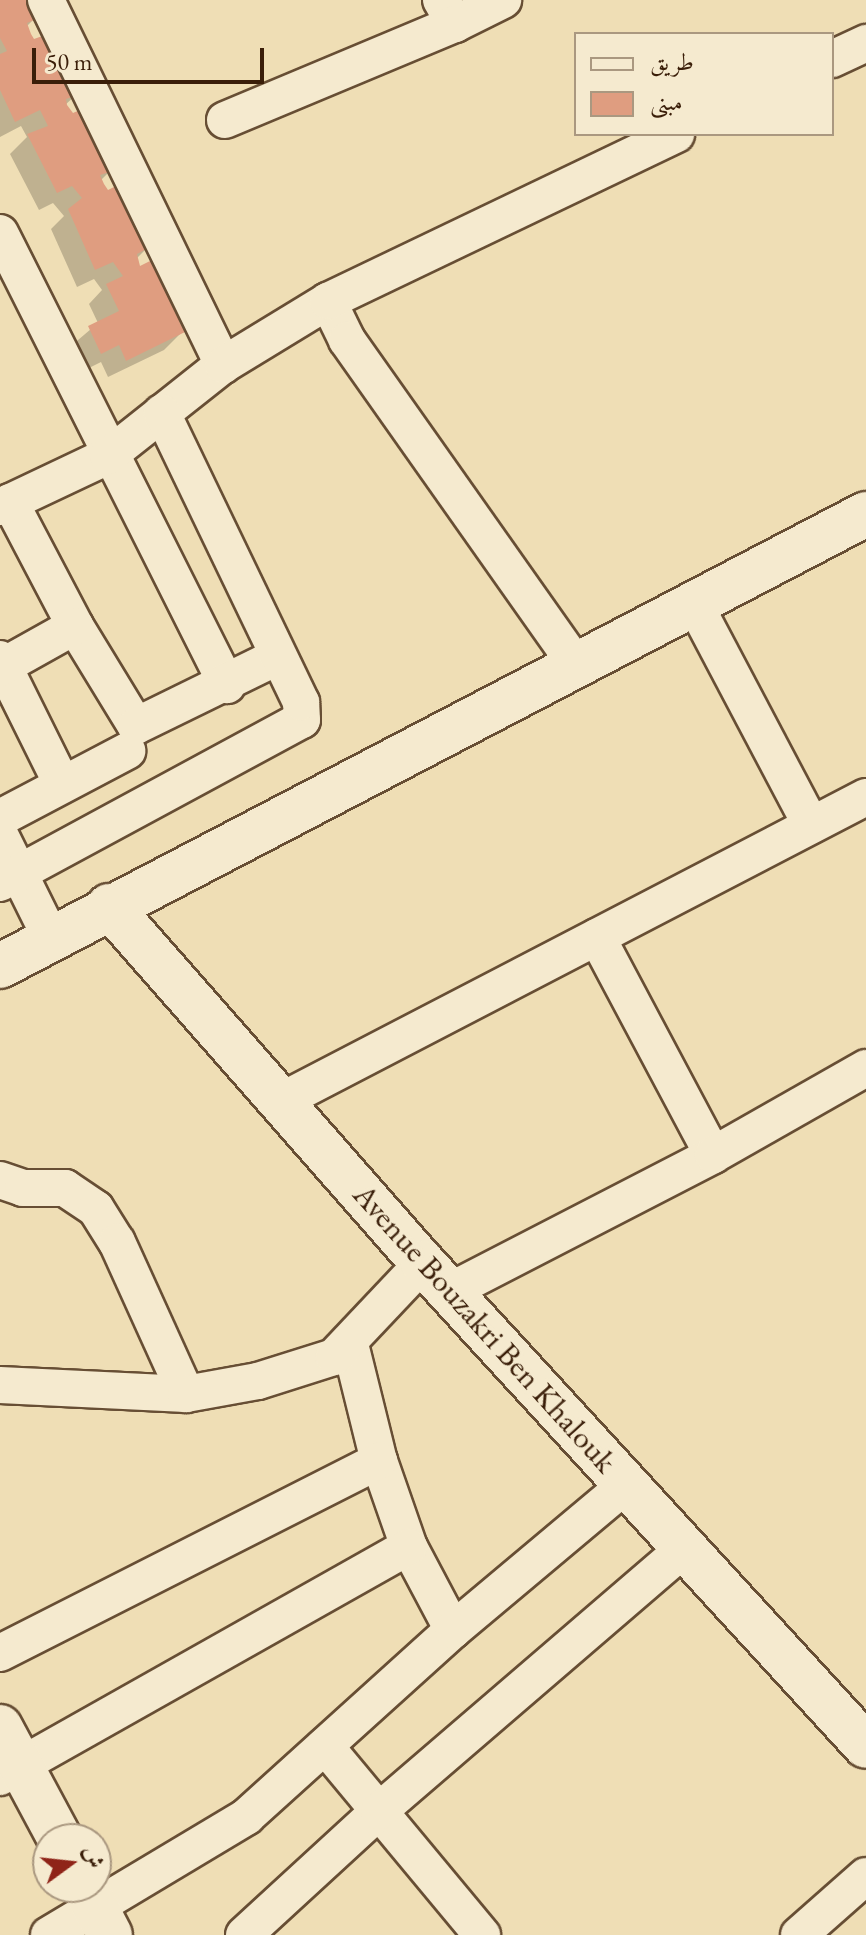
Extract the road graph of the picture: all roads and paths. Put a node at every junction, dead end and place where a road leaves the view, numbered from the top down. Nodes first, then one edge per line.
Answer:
1 (46, 0) edge
2 (503, 0) edge
3 (448, 12) edge
4 (866, 43) edge
5 (834, 58) edge
6 (225, 120) dead end
7 (672, 136) edge
8 (0, 233) edge
9 (328, 301) junction
10 (223, 365) junction
11 (162, 413) junction
12 (108, 456) junction
13 (5, 505) edge
14 (866, 514) edge
15 (694, 603) junction
16 (75, 626) junction
17 (277, 657) junction
18 (1, 664) edge
19 (576, 665) junction
20 (227, 685) junction
21 (127, 751) dead end
22 (62, 784) junction
23 (866, 797) edge
24 (0, 818) edge
25 (811, 825) junction
26 (0, 835) edge
27 (10, 878) edge
28 (109, 906) junction
29 (597, 937) junction
30 (51, 938) junction
31 (0, 966) edge
32 (866, 1068) edge
33 (283, 1100) junction
34 (713, 1155) junction
35 (0, 1180) edge
36 (437, 1277) junction
37 (350, 1344) junction
38 (0, 1385) edge
39 (186, 1394) junction
40 (379, 1461) junction
41 (626, 1485) junction
42 (409, 1547) junction
43 (684, 1549) junction
44 (453, 1630) junction
45 (0, 1653) edge
46 (0, 1727) edge
47 (325, 1746) junction
48 (866, 1746) edge
49 (11, 1772) edge
50 (379, 1811) junction
51 (48, 1823) edge
52 (866, 1876) edge
53 (97, 1910) edge
54 (49, 1935) edge
55 (244, 1935) edge
56 (482, 1935) edge
57 (799, 1935) edge

1 - 10 street
2 - 3 street
3 - 6 street
4 - 5 street
7 - 9 street
8 - 12 street
9 - 10 street
9 - 19 street
10 - 11 street
11 - 12 street
11 - 17 street
12 - 13 street
12 - 20 street
13 - 16 street
14 - 15 street
15 - 19 street
15 - 25 street
16 - 18 street
16 - 20 street
17 - 20 street
17 - 27 street
18 - 22 street
19 - 28 street
21 - 22 street
22 - 24 street
23 - 25 street
25 - 29 street
26 - 27 street
27 - 30 street
28 - 30 street
28 - 33 street, Avenue Bouzakri Ben Khalouk
29 - 33 street
29 - 34 street
30 - 31 street
32 - 34 street
33 - 36 street, Avenue Bouzakri Ben Khalouk
34 - 36 street
35 - 39 street
36 - 37 street
36 - 41 street, Avenue Bouzakri Ben Khalouk
37 - 39 street
37 - 40 street
38 - 39 street
40 - 42 street
40 - 45 street
41 - 43 street, Avenue Bouzakri Ben Khalouk
41 - 44 street
42 - 44 street
42 - 49 street
43 - 48 street, Avenue Bouzakri Ben Khalouk
43 - 50 street
44 - 47 street
46 - 49 street
47 - 50 street
47 - 53 street
49 - 51 street
50 - 55 street
50 - 56 street
52 - 57 street
53 - 54 street

